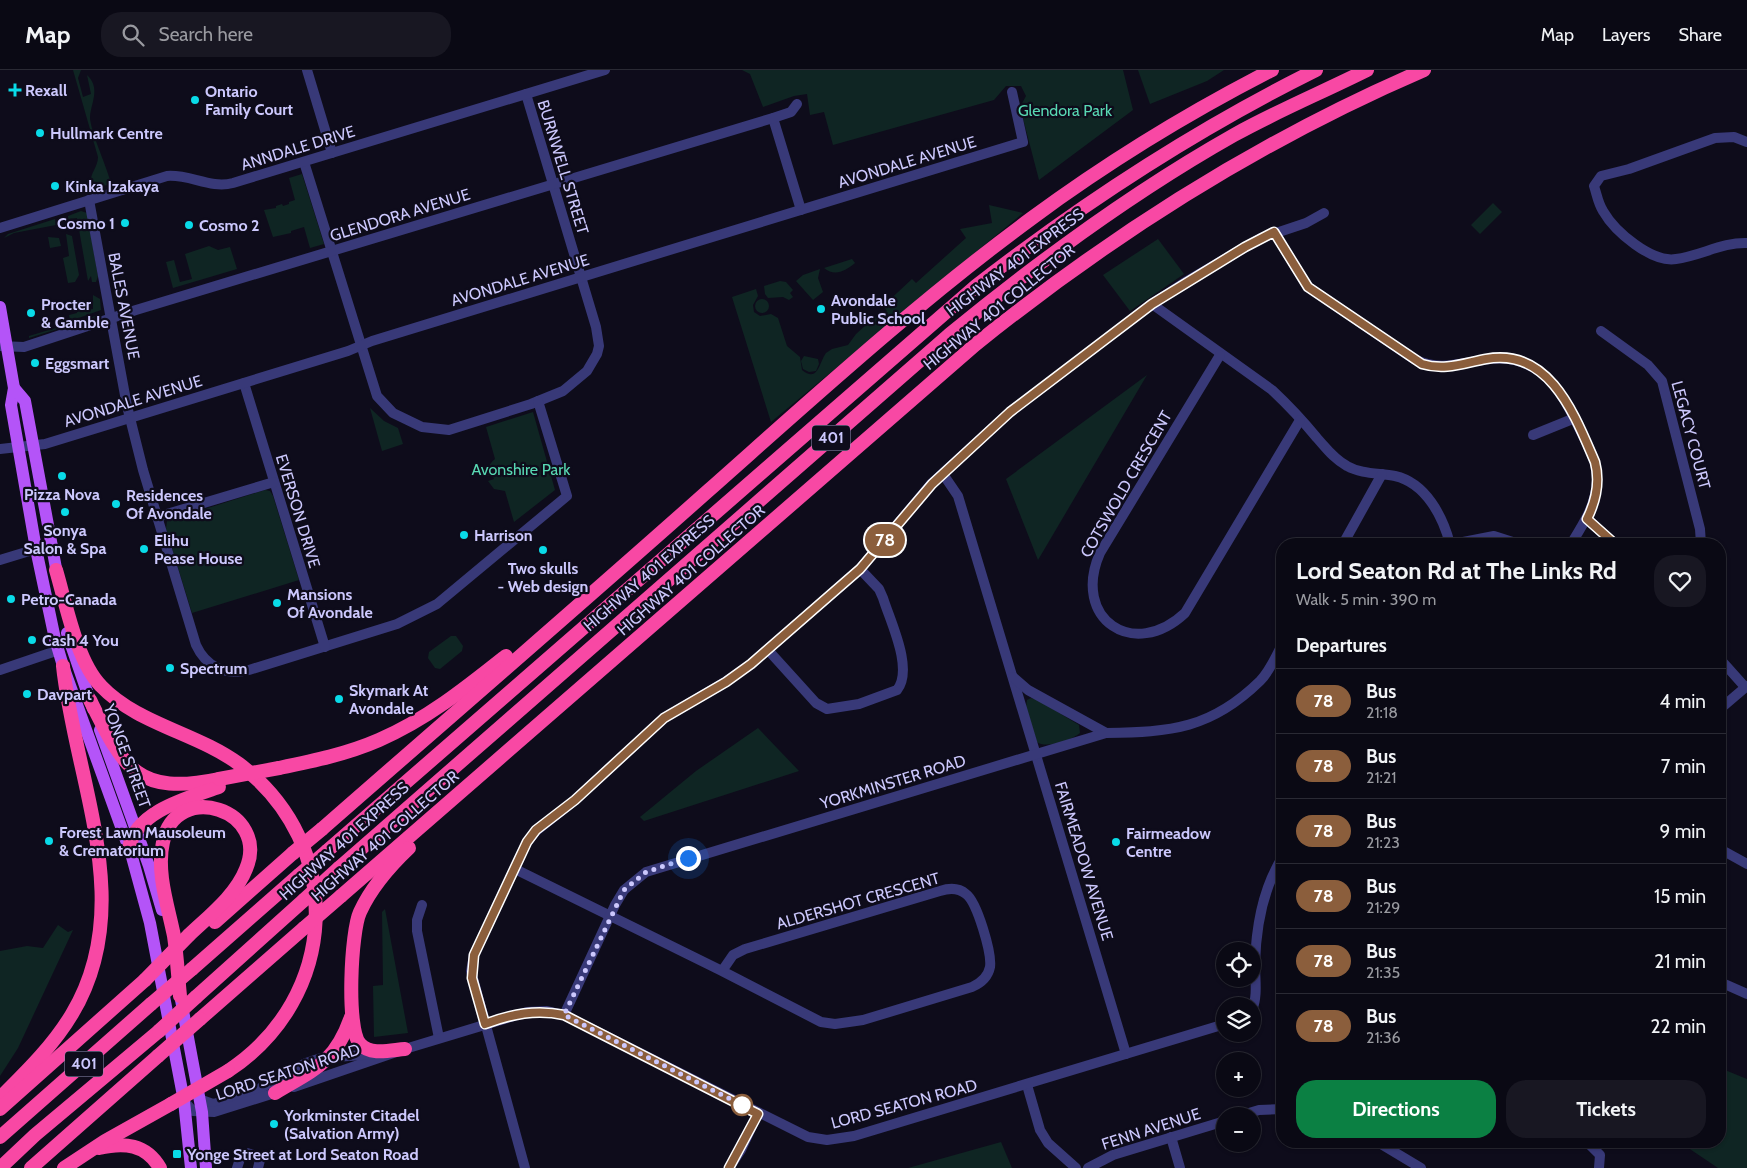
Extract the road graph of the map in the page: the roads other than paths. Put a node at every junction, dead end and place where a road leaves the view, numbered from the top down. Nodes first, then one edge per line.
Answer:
1 (307, 70) edge
2 (605, 70) edge
3 (1272, 70) edge
4 (1316, 70) edge
5 (1367, 70) edge
6 (1424, 70) edge
7 (1012, 92) dead end
8 (526, 94) junction
9 (797, 104) dead end
10 (773, 118) junction
11 (1747, 142) edge
12 (332, 153) junction
13 (304, 162) junction
14 (552, 184) junction
15 (89, 200) junction
16 (801, 210) junction
17 (1324, 213) dead end
18 (0, 228) edge
19 (1274, 232) junction
20 (1747, 243) edge
21 (331, 251) junction
22 (580, 277) junction
23 (1152, 304) junction
24 (0, 307) edge
25 (111, 318) junction
26 (1601, 331) dead end
27 (4, 346) edge
28 (360, 346) junction
29 (1220, 355) junction
30 (244, 383) junction
31 (538, 401) junction
32 (131, 418) junction
33 (1575, 418) junction
34 (1300, 420) junction
35 (1533, 435) dead end
36 (25, 446) junction
37 (0, 449) edge
38 (943, 474) junction
39 (1382, 474) junction
40 (274, 482) junction
41 (708, 491) junction
42 (157, 517) junction
43 (1587, 519) junction
44 (1345, 538) edge
45 (1450, 538) edge
46 (1484, 538) edge
47 (1500, 538) edge
48 (1575, 538) edge
49 (1608, 538) edge
50 (1701, 538) edge
51 (36, 549) junction
52 (0, 560) edge
53 (860, 569) junction
54 (56, 570) junction
55 (324, 647) junction
56 (59, 650) junction
57 (768, 650) junction
58 (1276, 656) edge
59 (1726, 665) edge
60 (63, 666) junction
61 (0, 670) edge
62 (1013, 677) junction
63 (1746, 687) edge
64 (90, 700) junction
65 (1726, 704) edge
66 (1106, 733) junction
67 (1036, 753) junction
68 (221, 782) junction
69 (461, 794) junction
70 (136, 829) junction
71 (129, 848) junction
72 (1726, 852) edge
73 (1747, 864) edge
74 (515, 869) junction
75 (1276, 869) edge
76 (422, 905) dead end
77 (610, 916) junction
78 (190, 939) junction
79 (722, 970) junction
80 (1726, 985) edge
81 (1747, 994) edge
82 (180, 996) junction
83 (1255, 997) edge
84 (352, 1014) junction
85 (564, 1015) junction
86 (485, 1024) junction
87 (1216, 1027) edge
88 (439, 1038) junction
89 (405, 1049) junction
90 (1126, 1054) junction
91 (331, 1057) junction
92 (1027, 1085) junction
93 (16, 1089) junction
94 (275, 1093) junction
95 (0, 1098) edge
96 (199, 1099) junction
97 (178, 1102) junction
98 (0, 1109) edge
99 (1276, 1109) edge
100 (1261, 1110) edge
101 (202, 1112) junction
102 (758, 1114) junction
103 (1216, 1124) edge
104 (0, 1137) edge
105 (1171, 1137) junction
106 (1388, 1148) edge
107 (1593, 1148) edge
108 (88, 1151) junction
109 (0, 1168) edge
110 (31, 1168) edge
111 (64, 1168) edge
112 (160, 1168) edge
113 (191, 1168) edge
114 (206, 1168) edge
115 (237, 1168) edge
116 (258, 1168) edge
117 (525, 1168) edge
118 (729, 1168) edge
119 (1076, 1168) edge
120 (1088, 1168) edge
121 (1180, 1168) edge
122 (1421, 1168) edge
123 (1600, 1168) edge

1 - 12 street
2 - 8 street, ANNDALE DRIVE
3 - 41 highway, 401
4 - 104 highway, HIGHWAY 401 EXPRESS / 401, bridge
5 - 109 highway, HIGHWAY 401 EXPRESS / 401, bridge
6 - 69 highway, HIGHWAY 401 COLLECTOR / 401
7 - 16 street, AVONDALE AVENUE
8 - 12 street, ANNDALE DRIVE
8 - 14 street, BURNWELL STREET
9 - 10 street, GLENDORA AVENUE
10 - 14 street, GLENDORA AVENUE
10 - 16 street
11 - 20 street
12 - 13 street, ANNDALE DRIVE
13 - 15 street, ANNDALE DRIVE
13 - 21 street, BURNWELL STREET
14 - 21 street, GLENDORA AVENUE
14 - 22 street, BURNWELL STREET
15 - 18 street, ANNDALE DRIVE
15 - 25 street, BALES AVENUE
16 - 22 street, AVONDALE AVENUE
17 - 19 street
19 - 23 street
19 - 33 street
21 - 25 street, GLENDORA AVENUE
21 - 28 street, BURNWELL STREET
22 - 28 street, AVONDALE AVENUE
22 - 31 street, BURNWELL STREET
23 - 29 street
23 - 38 street
24 - 27 main road, YONGE STREET
25 - 27 street, GLENDORA AVENUE
25 - 32 street, BALES AVENUE
26 - 50 street, LEGACY COURT
27 - 36 main road, YONGE STREET
28 - 30 street, AVONDALE AVENUE
28 - 31 street, BURNWELL STREET
29 - 34 street
29 - 34 street, COTSWOLD CRESCENT
30 - 32 street, AVONDALE AVENUE
30 - 40 street, EVERSON DRIVE
31 - 55 street, BALES AVENUE
32 - 36 street, AVONDALE AVENUE
32 - 42 street, BALES AVENUE
33 - 35 street
33 - 43 street
34 - 39 street
36 - 37 street, AVONDALE AVENUE
36 - 51 main road, YONGE STREET
36 - 54 main road, YONGE STREET
38 - 53 street
38 - 62 street, FAIRMEADOW AVENUE
39 - 44 street
39 - 45 street
40 - 42 street
40 - 55 street, EVERSON DRIVE
41 - 68 highway, bridge
41 - 78 highway, 401, bridge
42 - 55 street, BALES AVENUE
43 - 48 street
43 - 49 street
46 - 47 street
51 - 52 street
51 - 56 main road, YONGE STREET
53 - 57 street
53 - 57 street
54 - 64 main road, YONGE STREET
54 - 97 highway, bridge
56 - 60 main road, YONGE STREET
56 - 61 street
57 - 74 street
58 - 66 street, YORKMINSTER ROAD
59 - 63 street
60 - 71 main road, YONGE STREET
60 - 93 highway
62 - 66 street
62 - 67 street, FAIRMEADOW AVENUE
63 - 65 street
64 - 68 highway
64 - 70 main road, YONGE STREET
66 - 67 street, YORKMINSTER ROAD
67 - 77 street, YORKMINSTER ROAD
67 - 90 street, FAIRMEADOW AVENUE
68 - 70 highway
69 - 84 highway
69 - 110 highway, HIGHWAY 401 COLLECTOR / 401, bridge
70 - 71 highway
70 - 82 main road, YONGE STREET
71 - 97 main road, YONGE STREET
72 - 73 street
74 - 77 street, ALDERSHOT CRESCENT
74 - 86 street
75 - 83 street
76 - 88 street
77 - 79 street, ALDERSHOT CRESCENT
77 - 85 street, YORKMINSTER ROAD
78 - 82 highway
78 - 93 highway, 401, bridge
79 - 79 street, ALDERSHOT CRESCENT
80 - 81 street
82 - 96 main road, YONGE STREET
84 - 89 highway
84 - 91 highway
85 - 86 street, LORD SEATON ROAD
85 - 102 street, LORD SEATON ROAD
86 - 88 street, LORD SEATON ROAD
86 - 117 street
87 - 90 street, LORD SEATON ROAD
88 - 89 street, LORD SEATON ROAD
89 - 91 street, LORD SEATON ROAD
89 - 94 street, LORD SEATON ROAD
90 - 92 street, LORD SEATON ROAD
91 - 94 highway
91 - 96 street, LORD SEATON ROAD
92 - 102 street, LORD SEATON ROAD
92 - 119 street
93 - 95 highway
93 - 98 highway, 401
94 - 101 street, LORD SEATON ROAD
96 - 101 main road, YONGE STREET
97 - 101 street, LORD SEATON ROAD
97 - 108 highway
97 - 113 main road, YONGE STREET
99 - 100 street
101 - 114 main road, YONGE STREET
102 - 118 street
103 - 105 street, FENN AVENUE
105 - 120 street, FENN AVENUE
105 - 121 street
106 - 122 street
107 - 123 street
108 - 111 highway
108 - 112 highway
115 - 116 street

